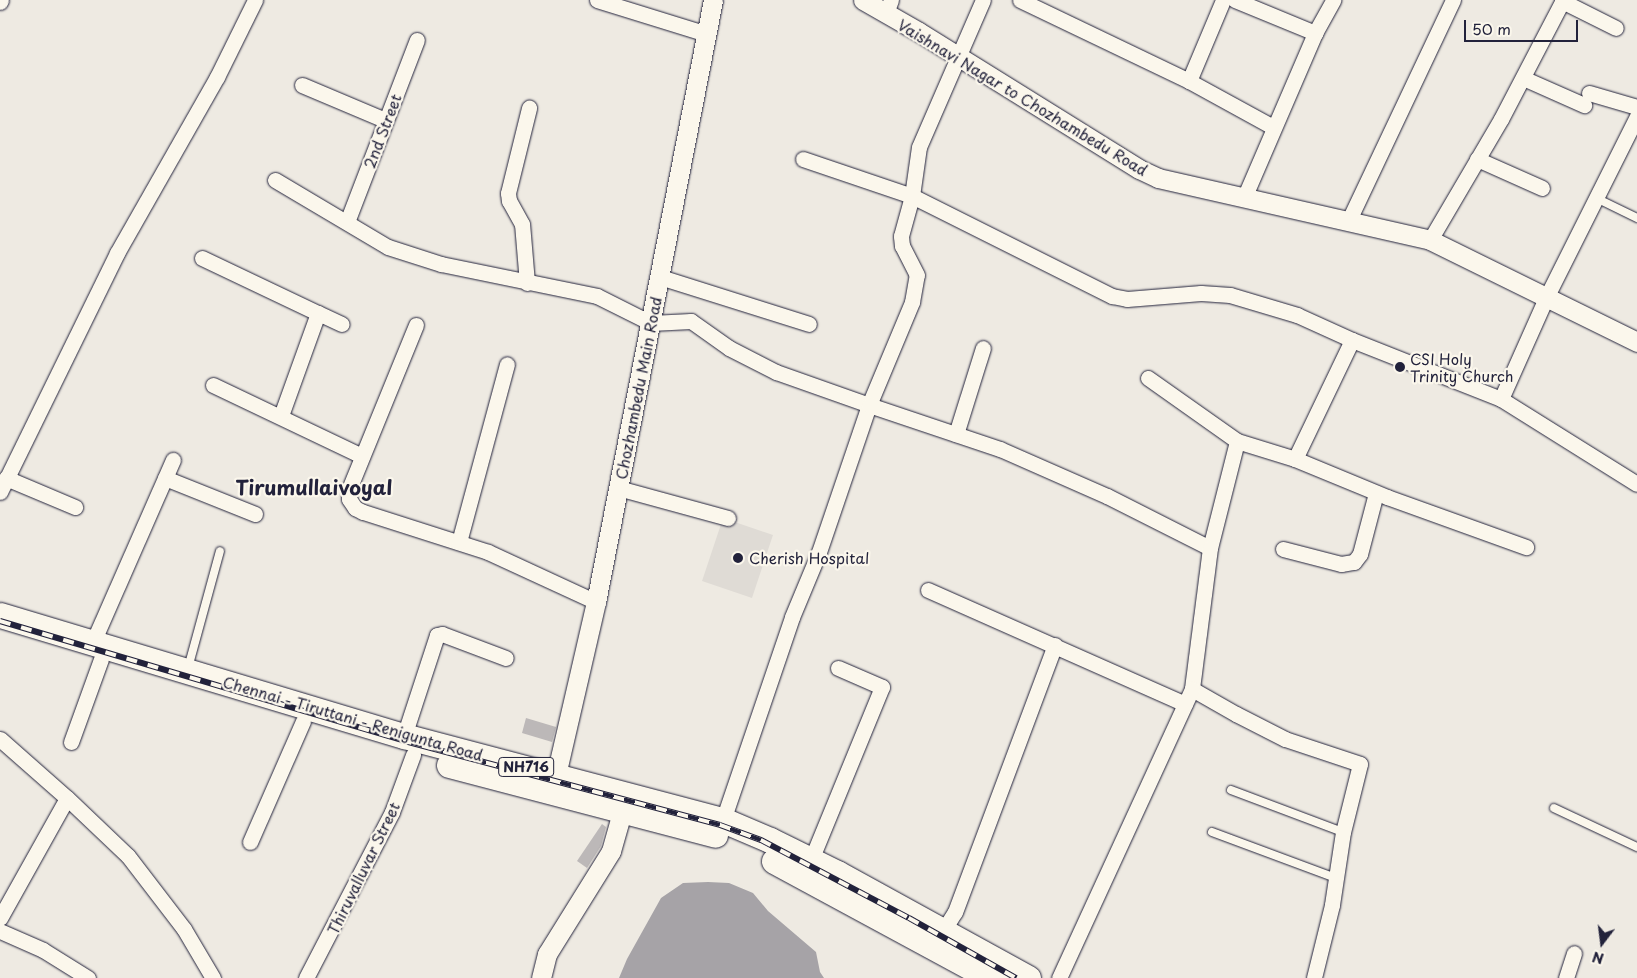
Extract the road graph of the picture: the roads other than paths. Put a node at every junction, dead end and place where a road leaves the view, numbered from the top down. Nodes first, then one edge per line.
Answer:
1 (255, 0) edge
2 (597, 0) edge
3 (713, 0) edge
4 (863, 0) edge
5 (983, 0) edge
6 (1020, 0) edge
7 (1223, 0) edge
8 (1235, 0) edge
9 (1333, 0) edge
10 (1453, 0) edge
11 (1562, 1) edge
12 (888, 6) edge
13 (1616, 28) dead end
14 (1315, 33) junction
15 (707, 34) junction
16 (417, 40) dead end
17 (957, 57) junction
18 (1522, 78) junction
19 (1189, 81) junction
20 (302, 85) dead end
21 (1637, 107) edge
22 (530, 108) dead end
23 (1637, 116) edge
24 (385, 120) junction
25 (1273, 127) junction
26 (803, 158) dead end
27 (1477, 159) junction
28 (275, 180) dead end
29 (1542, 188) dead end
30 (912, 196) junction
31 (1244, 198) junction
32 (1596, 198) junction
33 (1637, 218) edge
34 (347, 222) junction
35 (1348, 222) junction
36 (1430, 240) junction
37 (202, 258) dead end
38 (660, 277) junction
39 (527, 283) junction
40 (1546, 298) junction
41 (318, 313) junction
42 (651, 323) junction
43 (342, 324) dead end
44 (809, 324) dead end
45 (416, 325) dead end
46 (1352, 340) junction
47 (1637, 342) edge
48 (983, 348) dead end
49 (507, 364) dead end
50 (1148, 378) dead end
51 (213, 385) dead end
52 (1501, 399) junction
53 (869, 405) junction
54 (281, 416) junction
55 (956, 434) junction
56 (1237, 441) junction
57 (362, 456) junction
58 (1294, 459) junction
59 (173, 460) dead end
60 (165, 478) junction
61 (1637, 484) edge
62 (3, 485) edge
63 (618, 488) junction
64 (1376, 493) junction
65 (75, 507) dead end
66 (255, 514) dead end
67 (728, 518) dead end
68 (459, 542) junction
69 (1526, 547) dead end
70 (1210, 548) junction
71 (1283, 549) dead end
72 (220, 551) dead end
73 (928, 590) dead end
74 (596, 602) junction
75 (0, 615) edge
76 (0, 631) edge
77 (1055, 645) junction
78 (97, 651) junction
79 (506, 658) dead end
80 (838, 668) dead end
81 (188, 670) junction
82 (1192, 689) junction
83 (1185, 704) junction
84 (303, 721) junction
85 (374, 734) junction
86 (0, 739) edge
87 (71, 742) dead end
88 (408, 745) junction
89 (556, 775) junction
90 (1231, 790) dead end
91 (67, 798) junction
92 (625, 802) junction
93 (1554, 808) dead end
94 (723, 820) junction
95 (1212, 832) dead end
96 (1343, 832) junction
97 (250, 842) dead end
98 (1637, 847) edge
99 (811, 860) junction
100 (1336, 878) junction
101 (0, 918) edge
102 (0, 931) edge
103 (943, 931) junction
104 (1574, 953) dead end
105 (88, 978) edge
106 (213, 978) edge
107 (306, 978) edge
108 (541, 978) edge
109 (990, 978) edge
110 (1028, 978) edge
111 (1059, 978) edge
112 (1314, 978) edge
113 (1566, 978) edge

1 - 62 street
2 - 15 street
3 - 15 street, Chozhambedu Main Road
4 - 12 street, Vaishnavi Nagar to Chozhambedu Road
5 - 17 street
6 - 19 street
7 - 19 street
8 - 14 street
9 - 14 street
10 - 35 street
11 - 13 street
11 - 18 street
12 - 17 street, Vaishnavi Nagar to Chozhambedu Road
14 - 25 street
15 - 38 street, Chozhambedu Main Road
16 - 24 street, 2nd Street
17 - 30 street
17 - 31 street, Vaishnavi Nagar to Chozhambedu Road
18 - 21 street
18 - 27 street
19 - 25 street
20 - 24 street
22 - 39 street
23 - 32 street
24 - 34 street, 2nd Street
25 - 31 street
26 - 30 street
27 - 29 street
27 - 36 street
28 - 34 street
30 - 46 street
30 - 53 street
31 - 35 street, Vaishnavi Nagar to Chozhambedu Road
32 - 33 lane
32 - 40 street
34 - 39 street
35 - 36 street, Vaishnavi Nagar to Chozhambedu Road
36 - 40 street, Vaishnavi Nagar to Chozhambedu Road
37 - 41 street
38 - 42 street, Chozhambedu Main Road
38 - 44 street
39 - 42 street
40 - 47 street, Vaishnavi Nagar to Chozhambedu Road
40 - 52 street
41 - 43 street
41 - 54 street
42 - 53 street
42 - 63 street, Chozhambedu Main Road
45 - 57 street
46 - 52 street
46 - 58 street
48 - 55 street
49 - 68 street
50 - 56 street
51 - 54 street
52 - 61 street
53 - 55 street
53 - 94 street
54 - 57 street
55 - 70 street
56 - 58 street
56 - 70 street
57 - 68 street
58 - 64 street
59 - 60 street
60 - 66 street
60 - 78 street
62 - 65 street
63 - 67 street
63 - 74 street, Chozhambedu Main Road
64 - 69 street
64 - 71 street
68 - 74 street
70 - 82 street
72 - 81 lane
73 - 77 street
74 - 89 street, Chozhambedu Main Road
75 - 78 highway, Chennai - Tiruttani - Renigunta Road / NH716
76 - 78 highway, Chennai - Tiruttani - Renigunta Road / NH716
77 - 83 street
77 - 103 street
78 - 81 highway, Chennai - Tiruttani - Renigunta Road / NH716
78 - 84 highway, Chennai - Tiruttani - Renigunta Road / NH716
78 - 87 street
79 - 88 street, Thiruvalluvar Street
80 - 99 street
81 - 85 highway, Chennai - Tiruttani - Renigunta Road / NH716
82 - 83 street
82 - 96 street
83 - 111 street
84 - 85 highway, Chennai - Tiruttani - Renigunta Road / NH716
84 - 97 street
85 - 88 highway, Chennai - Tiruttani - Renigunta Road / NH716
86 - 91 street
88 - 89 highway, Chennai - Tiruttani - Renigunta Road / NH716
88 - 92 highway, Chennai - Tiruttani - Renigunta Road / NH716
88 - 107 street, Thiruvalluvar Street
89 - 92 highway, Chennai - Tiruttani - Renigunta Road / NH716
90 - 96 lane
91 - 101 street
91 - 106 street
92 - 94 highway, Chennai - Tiruttani - Renigunta Road / NH716
92 - 108 street
92 - 109 highway, Chennai - Tiruttani - Renigunta Road / NH716
93 - 98 lane
94 - 99 highway, Chennai - Tiruttani - Renigunta Road / NH716
95 - 100 lane
96 - 100 street
99 - 103 highway, Chennai - Tiruttani - Renigunta Road / NH716
100 - 112 street
102 - 105 street
103 - 110 highway, Chennai - Tiruttani - Renigunta Road / NH716
104 - 113 street

